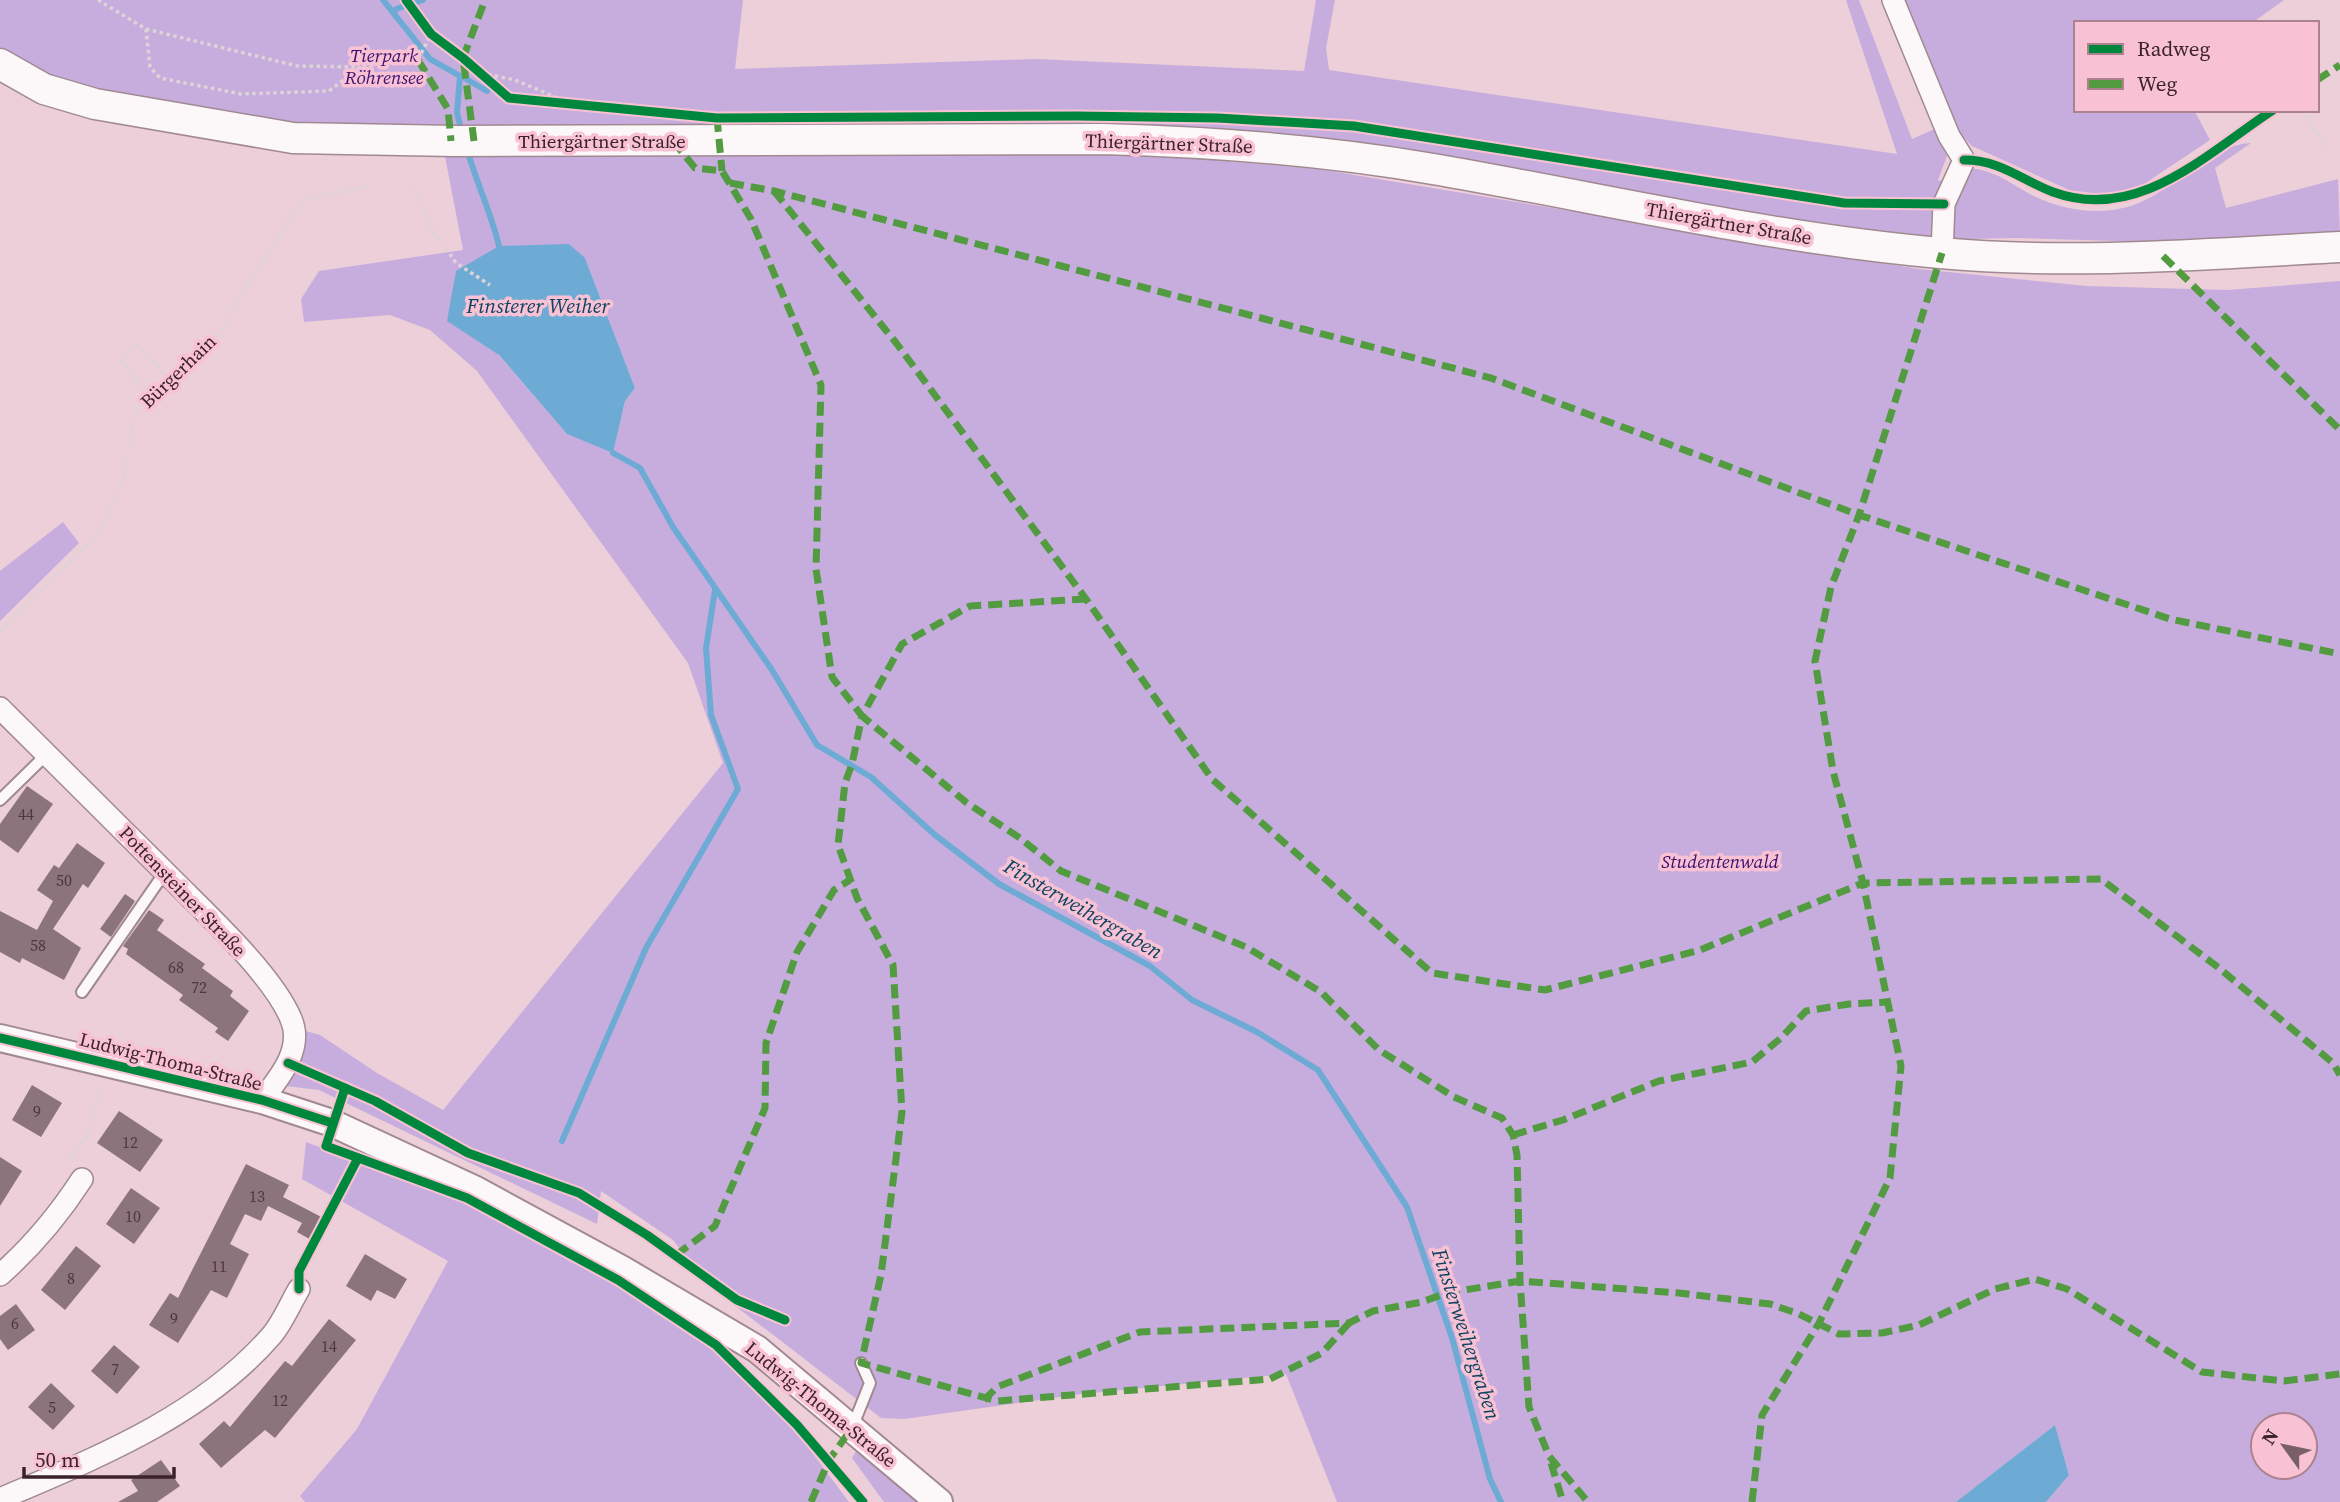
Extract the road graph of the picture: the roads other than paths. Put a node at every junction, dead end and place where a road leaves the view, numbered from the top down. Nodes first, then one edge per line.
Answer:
1 (1894, 0) edge
2 (0, 64) edge
3 (2340, 247) edge
4 (1942, 253) junction
5 (0, 708) edge
6 (47, 754) junction
7 (0, 800) edge
8 (165, 872) junction
9 (82, 992) dead end
10 (0, 1038) edge
11 (262, 1100) junction
12 (82, 1180) road end
13 (0, 1275) edge
14 (299, 1289) dead end
15 (861, 1363) dead end
16 (852, 1428) junction
17 (0, 1499) edge
18 (939, 1502) edge

1 - 4 street
2 - 4 main road, Thiergärtner Straße
3 - 4 main road, Thiergärtner Straße
5 - 6 street, Pottensteiner Straße
6 - 7 lane
6 - 8 street, Pottensteiner Straße
8 - 9 lane
8 - 11 street, Pottensteiner Straße
10 - 11 street, Ludwig-Thoma-Straße
11 - 16 street, Ludwig-Thoma-Straße
12 - 13 street
14 - 17 street
15 - 16 lane
16 - 18 street, Ludwig-Thoma-Straße

